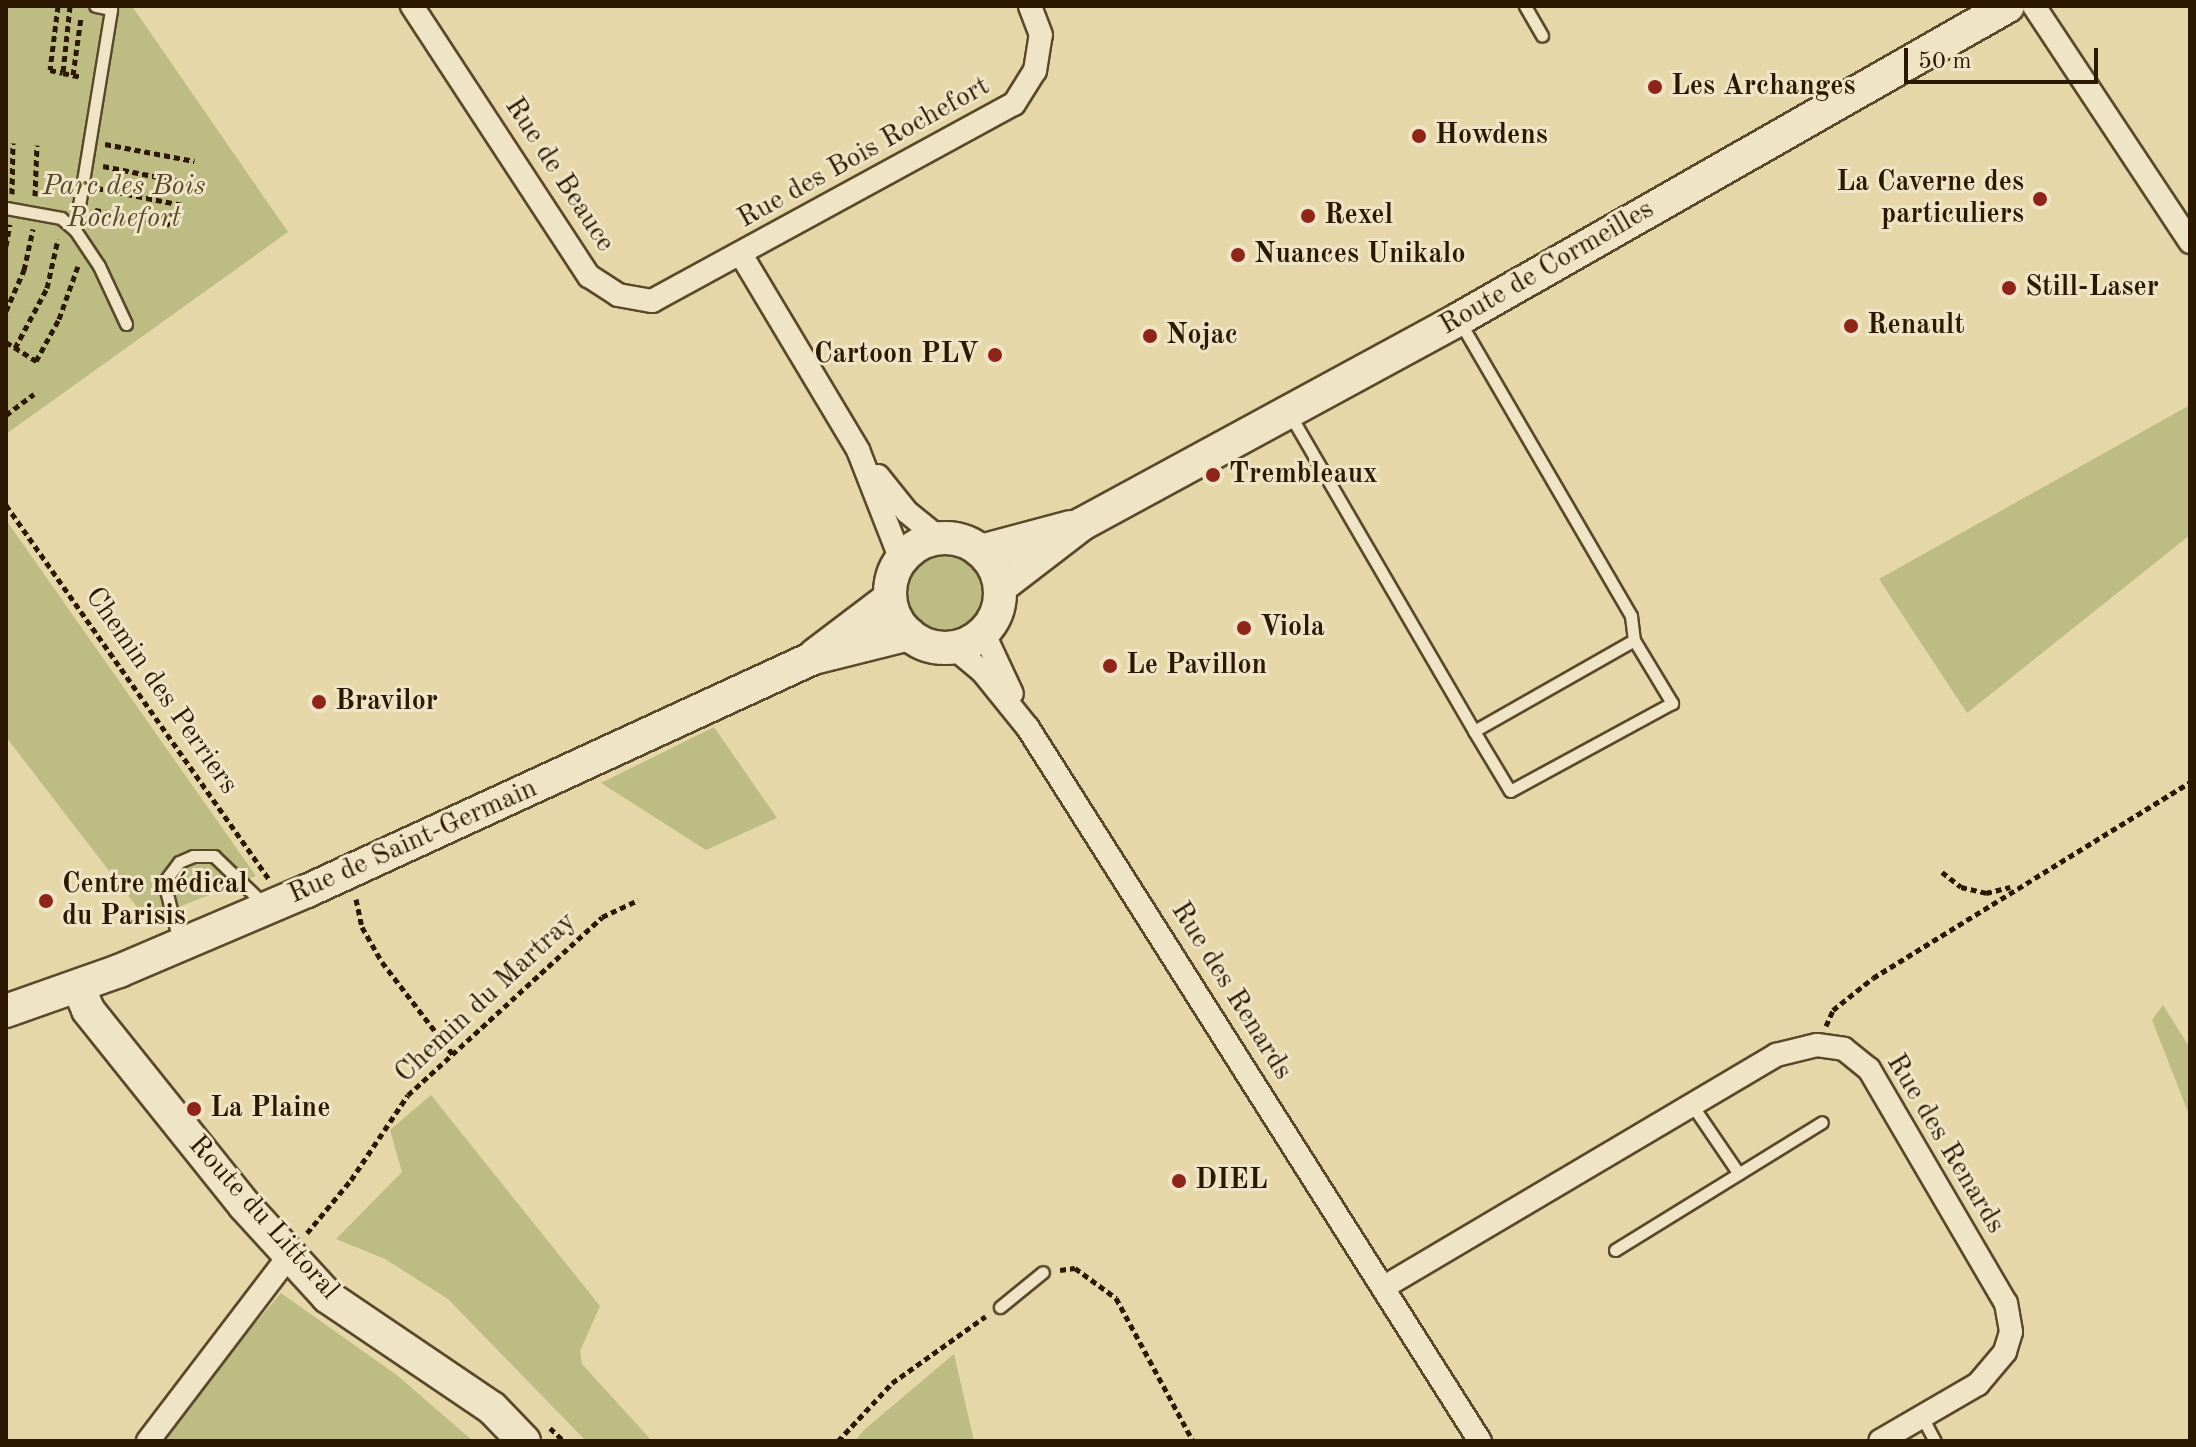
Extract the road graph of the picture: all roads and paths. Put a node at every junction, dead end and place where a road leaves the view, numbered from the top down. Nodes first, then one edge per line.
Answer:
1 (58, 6) edge
2 (70, 6) edge
3 (82, 6) edge
4 (95, 6) edge
5 (412, 6) edge
6 (1030, 6) edge
7 (1525, 6) edge
8 (2008, 6) edge
9 (2034, 6) edge
10 (1542, 36) dead end
11 (63, 73) junction
12 (73, 75) junction
13 (102, 81) junction
14 (92, 141) junction
15 (194, 161) dead end
16 (88, 163) junction
17 (188, 183) dead end
18 (84, 185) junction
19 (182, 205) dead end
20 (80, 207) junction
21 (6, 208) edge
22 (61, 218) junction
23 (177, 226) dead end
24 (75, 230) junction
25 (85, 242) junction
26 (2190, 242) edge
27 (742, 256) junction
28 (1459, 319) junction
29 (126, 324) dead end
30 (6, 342) edge
31 (15, 348) junction
32 (34, 394) dead end
33 (1289, 412) junction
34 (6, 415) edge
35 (858, 450) junction
36 (6, 505) edge
37 (1082, 524) junction
38 (939, 538) junction
39 (981, 551) junction
40 (901, 560) junction
41 (1000, 587) junction
42 (890, 598) junction
43 (983, 632) junction
44 (909, 634) junction
45 (1634, 640) junction
46 (953, 647) junction
47 (813, 658) junction
48 (1028, 728) junction
49 (1474, 731) junction
50 (2190, 782) edge
51 (357, 866) junction
52 (1942, 872) dead end
53 (2015, 886) junction
54 (638, 900) dead end
55 (275, 903) junction
56 (180, 944) junction
57 (78, 986) junction
58 (6, 1011) edge
59 (1817, 1045) junction
60 (454, 1056) junction
61 (1692, 1105) junction
62 (1822, 1122) dead end
63 (1739, 1174) junction
64 (300, 1241) junction
65 (1615, 1250) dead end
66 (1043, 1272) joint
67 (1384, 1287) junction
68 (1000, 1307) joint
69 (1922, 1417) junction
70 (534, 1432) edge
71 (148, 1441) edge
72 (564, 1441) edge
73 (838, 1441) edge
74 (1193, 1441) edge
75 (1480, 1441) edge
76 (1880, 1441) edge
77 (1935, 1441) edge

1 - 11 path
2 - 11 path
3 - 12 path
4 - 13 lane
5 - 27 street, Rue de Beauce
6 - 27 street, Rue des Bois Rochefort
7 - 10 lane
8 - 28 main road, Route de Cormeilles
9 - 26 street
11 - 12 path
12 - 13 path
13 - 14 lane
14 - 15 path
14 - 16 lane
16 - 17 path
16 - 18 lane
18 - 19 path
18 - 20 lane
20 - 23 path
20 - 24 lane
21 - 22 lane
22 - 24 lane
22 - 31 path
24 - 25 lane
25 - 29 lane
25 - 31 path
27 - 35 street, Rue des Bois Rochefort
28 - 33 main road, Route de Cormeilles
28 - 45 lane
30 - 31 path
32 - 34 path
33 - 37 main road, Route de Cormeilles
33 - 49 lane
35 - 38 street
35 - 40 street, Rue des Bois Rochefort
36 - 55 path, Chemin des Perriers
37 - 39 main road, Route de Cormeilles
37 - 41 main road, Route de Cormeilles
38 - 39 main road
38 - 40 main road
39 - 41 main road
40 - 42 main road
41 - 43 main road
42 - 44 main road
42 - 47 main road, Rue de Saint-Germain
43 - 46 main road
43 - 48 street, Rue des Renards
44 - 46 main road
44 - 47 main road, Rue de Saint-Germain
45 - 49 lane
45 - 49 lane
46 - 48 street, Rue des Renards
47 - 51 main road, Rue de Saint-Germain
48 - 67 street, Rue des Renards
50 - 53 path
51 - 55 main road, Rue de Saint-Germain
51 - 60 path
52 - 53 path
53 - 59 path
54 - 60 path, Chemin du Martray
55 - 56 main road, Rue de Saint-Germain
55 - 56 lane
56 - 57 main road, Rue de Saint-Germain
57 - 58 main road, Rue de Saint-Germain
57 - 64 main road, Route du Littoral
59 - 61 street
59 - 69 street, Rue des Renards
60 - 64 path, Chemin du Martray
61 - 63 lane
61 - 67 street
62 - 63 lane
63 - 65 lane
64 - 70 main road, Route du Littoral
64 - 71 street
66 - 68 lane
66 - 74 path
67 - 75 street, Rue des Renards
68 - 73 path
69 - 76 street, Rue des Renards
69 - 77 lane
70 - 72 path

